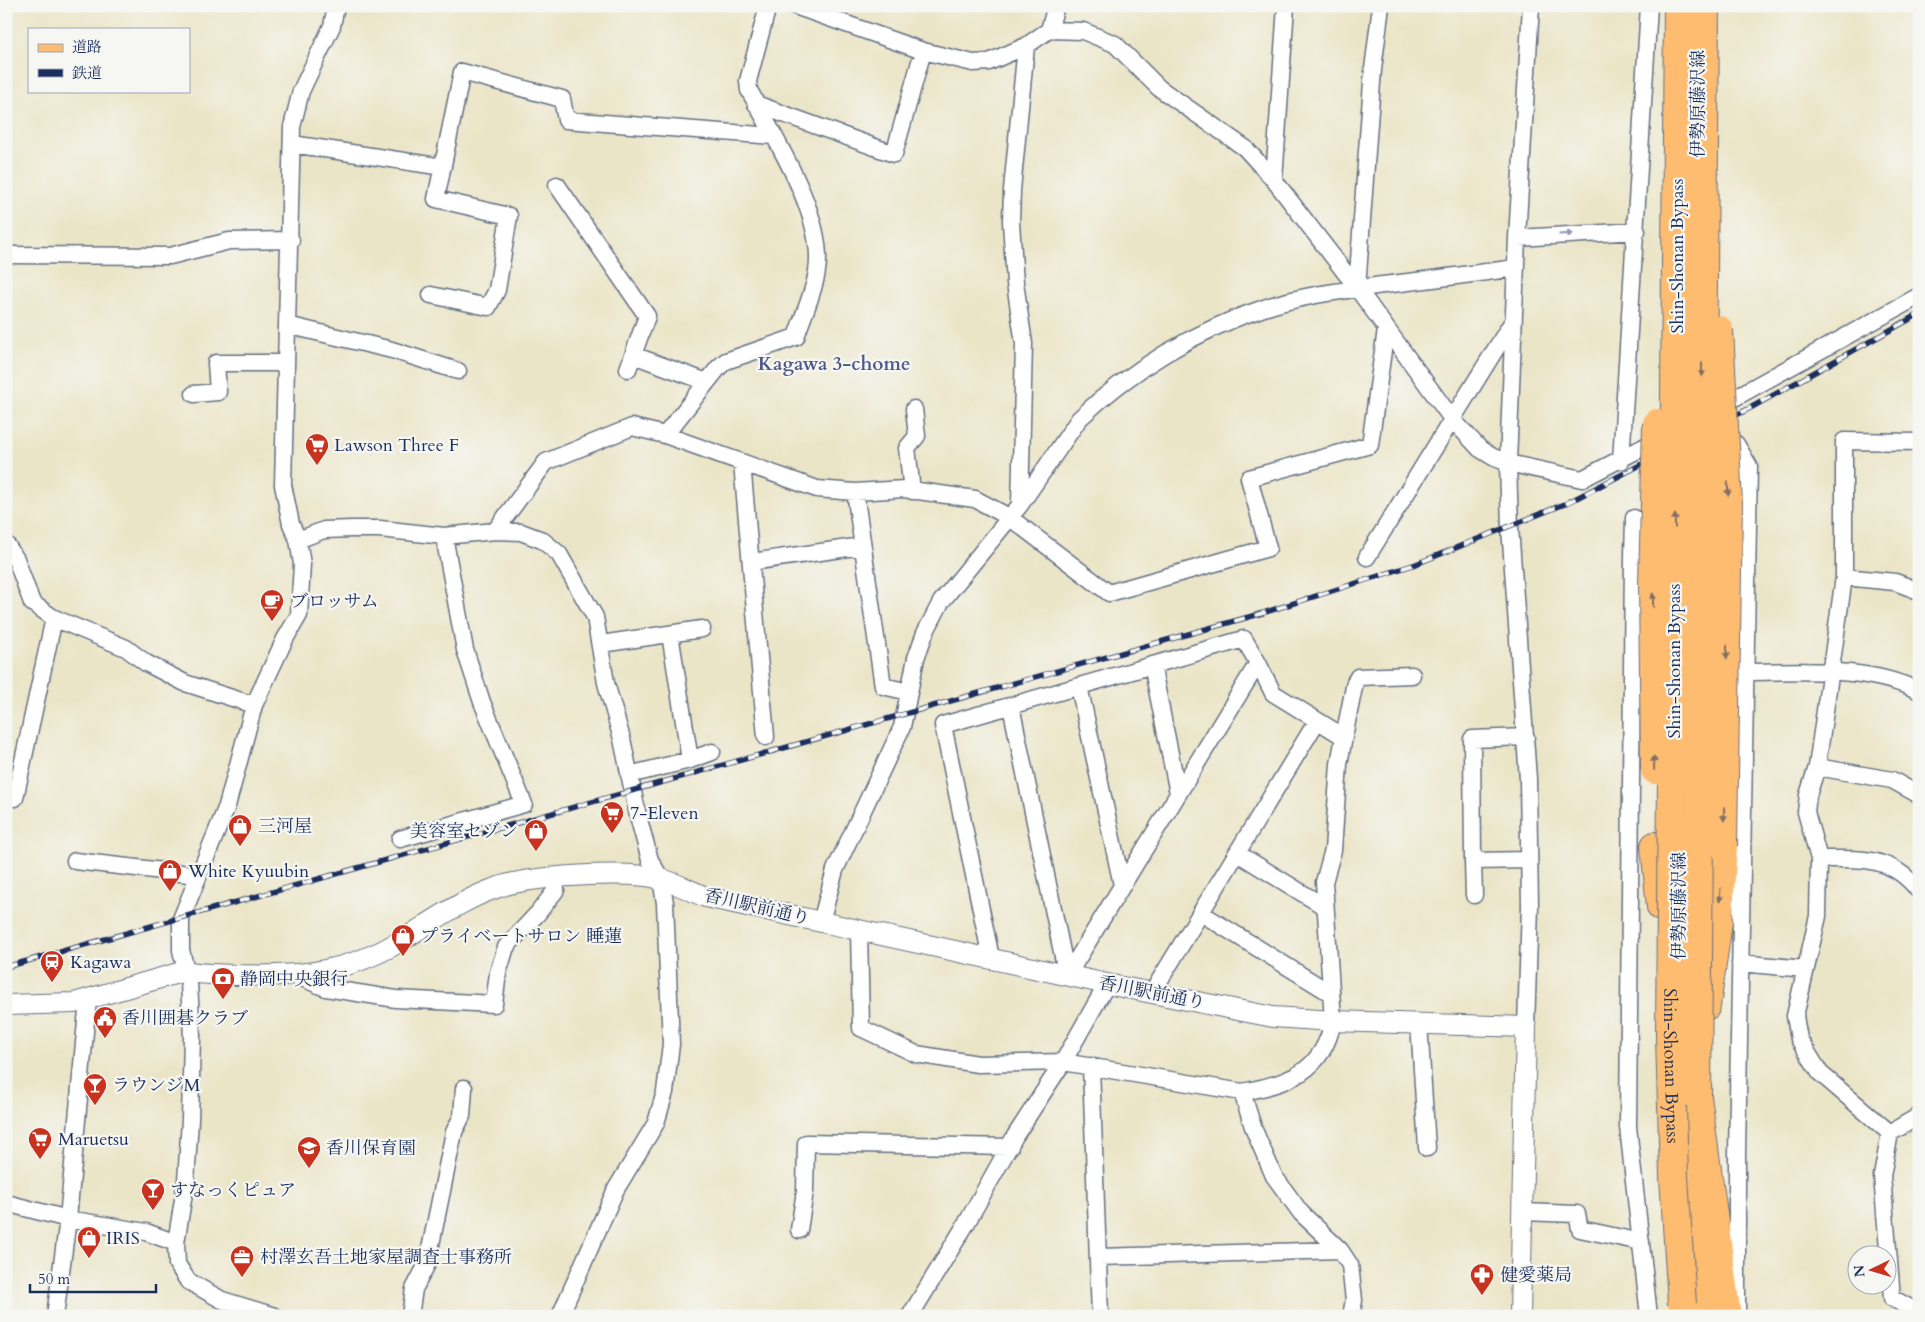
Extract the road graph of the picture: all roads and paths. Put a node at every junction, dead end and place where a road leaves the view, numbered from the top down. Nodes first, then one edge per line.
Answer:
1 (336, 6) edge
2 (768, 6) edge
3 (795, 6) edge
4 (1056, 6) edge
5 (1286, 6) edge
6 (1382, 6) edge
7 (1531, 6) edge
8 (1649, 6) edge
9 (1678, 6) edge
10 (1685, 6) edge
11 (1698, 6) edge
12 (1705, 6) edge
13 (1049, 30) junction
14 (1026, 46) junction
15 (923, 51) junction
16 (1678, 52) junction
17 (756, 104) junction
18 (773, 136) junction
19 (292, 144) junction
20 (1704, 161) junction
21 (443, 166) junction
22 (1274, 180) junction
23 (557, 185) dead end
24 (1637, 231) junction
25 (1517, 238) junction
26 (290, 240) junction
27 (6, 255) edge
28 (1516, 268) junction
29 (1357, 288) junction
30 (431, 295) dead end
31 (1919, 296) edge
32 (1514, 319) junction
33 (287, 325) junction
34 (1386, 328) junction
35 (285, 363) junction
36 (458, 370) dead end
37 (707, 382) junction
38 (194, 394) dead end
39 (914, 409) dead end
40 (1452, 419) junction
41 (664, 435) junction
42 (1919, 442) edge
43 (1736, 444) dead end
44 (1621, 461) junction
45 (742, 463) junction
46 (1508, 463) junction
47 (912, 490) junction
48 (855, 492) junction
49 (1015, 511) junction
50 (1634, 518) dead end
51 (495, 531) junction
52 (444, 536) junction
53 (298, 540) junction
54 (6, 544) edge
55 (862, 546) junction
56 (1748, 554) junction
57 (1633, 556) junction
58 (1367, 557) dead end
59 (751, 562) junction
60 (1844, 577) junction
61 (1688, 586) dead end
62 (1919, 591) edge
63 (54, 618) junction
64 (702, 629) dead end
65 (670, 634) junction
66 (601, 644) junction
67 (1258, 663) junction
68 (1152, 665) junction
69 (1745, 672) junction
70 (1831, 672) junction
71 (1412, 675) dead end
72 (1079, 686) junction
73 (1919, 691) edge
74 (909, 692) junction
75 (254, 705) junction
76 (1011, 706) junction
77 (1317, 721) junction
78 (766, 737) dead end
79 (1526, 737) junction
80 (1344, 738) junction
81 (712, 752) dead end
82 (690, 760) junction
83 (1817, 767) junction
84 (629, 775) junction
85 (1178, 793) junction
86 (1919, 794) edge
87 (6, 796) edge
88 (400, 839) dead end
89 (1237, 853) junction
90 (1819, 859) junction
91 (74, 860) dead end
92 (1529, 860) junction
93 (1473, 861) junction
94 (198, 875) junction
95 (555, 878) junction
96 (661, 879) junction
97 (1122, 885) junction
98 (1919, 891) edge
99 (1474, 895) dead end
100 (1324, 907) junction
101 (1201, 913) junction
102 (821, 922) junction
103 (859, 929) junction
104 (1672, 945) junction
105 (991, 958) junction
106 (1740, 963) junction
107 (1806, 969) junction
108 (186, 971) junction
109 (295, 975) junction
110 (1067, 976) junction
111 (1107, 984) junction
112 (1152, 993) junction
113 (1330, 993) junction
114 (88, 1000) junction
115 (6, 1005) edge
116 (1333, 1021) junction
117 (1418, 1023) junction
118 (1526, 1027) junction
119 (1063, 1062) junction
120 (1092, 1066) junction
121 (464, 1088) dead end
122 (1242, 1092) junction
123 (1689, 1097) junction
124 (1919, 1116) edge
125 (1890, 1133) junction
126 (1010, 1147) junction
127 (1428, 1148) dead end
128 (6, 1203) edge
129 (1522, 1212) junction
130 (68, 1219) junction
131 (799, 1230) dead end
132 (1641, 1242) junction
133 (176, 1243) junction
134 (1340, 1250) junction
135 (1099, 1257) junction
136 (1919, 1313) edge
137 (54, 1316) edge
138 (275, 1316) edge
139 (410, 1316) edge
140 (560, 1316) edge
141 (910, 1316) edge
142 (1100, 1316) edge
143 (1352, 1316) edge
144 (1520, 1316) edge
145 (1649, 1316) edge
146 (1666, 1316) edge
147 (1683, 1316) edge
148 (1688, 1316) edge
149 (1702, 1316) edge
150 (1708, 1316) edge
151 (1727, 1316) edge
152 (1736, 1316) edge

1 - 19 street
2 - 17 street
3 - 15 street
4 - 13 street
5 - 22 street
6 - 29 street
7 - 25 street
8 - 24 street
9 - 16 highway, Shin-Shonan Bypass, bridge
10 - 11 main road, 伊勢原藤沢線
12 - 20 highway, Shin-Shonan Bypass, bridge
13 - 14 street
13 - 22 street
14 - 15 street
14 - 49 street
15 - 17 street
104 -> 16 highway, Shin-Shonan Bypass, bridge
123 -> 16 highway, bridge
17 - 18 street
18 - 21 street
18 - 37 street
19 - 21 street
19 - 26 street
20 -> 123 highway, Shin-Shonan Bypass, bridge
20 -> 123 highway, bridge
21 - 30 street
22 - 29 street
23 - 37 street
25 -> 24 street
24 - 44 street
25 - 28 street
26 - 27 street
26 - 33 street
28 - 29 street
28 - 32 street
29 - 34 street
29 - 49 street
31 - 44 street
32 - 40 street
32 - 46 street
33 - 35 street
33 - 36 street
34 - 40 street
34 - 49 street
35 - 38 street
35 - 53 street
37 - 41 street
39 - 47 street
40 - 46 street
40 - 58 street
41 - 45 street
41 - 51 street
42 - 60 street
43 - 56 street
44 - 46 street
45 - 48 street
45 - 59 street
46 - 79 street
47 - 48 street
47 - 49 street
48 - 55 street
49 - 74 street
50 - 57 street
51 - 52 street
51 - 66 street
52 - 53 street
52 - 88 street
53 - 75 street
54 - 63 street
55 - 59 street
55 - 74 street
56 - 57 street
56 - 69 street
57 - 132 street
59 - 78 street
60 - 62 street
60 - 70 street
61 - 123 main road, 伊勢原藤沢線
63 - 75 street
63 - 87 street
64 - 65 street
65 - 66 street
65 - 82 street
66 - 84 street
67 - 68 street
67 - 77 street
67 - 85 street
68 - 72 street
68 - 85 street
69 - 70 street
69 - 106 street
70 - 73 street
70 - 83 street
71 - 80 street
72 - 76 street
72 - 97 street
74 - 102 street
75 - 94 street
76 - 105 street
76 - 110 street
77 - 80 street
77 - 89 street
79 - 92 street
79 - 93 street
80 - 100 street
81 - 82 street
82 - 84 street
83 - 86 street
83 - 90 street
84 - 96 street
85 - 97 street
89 - 100 street
89 - 101 street
90 - 98 street
90 - 107 street
91 - 94 street
92 - 93 street
92 - 118 street
93 - 99 street
94 - 108 street
95 - 96 street, 香川駅前通り
95 - 109 street, 香川駅前通り
95 - 109 street
96 - 102 street, 香川駅前通り
96 - 140 street
97 - 110 street
100 - 113 street
101 - 112 street
101 - 113 street
102 - 103 street, 香川駅前通り
103 - 105 street, 香川駅前通り
103 - 119 street
104 - 146 highway, bridge
104 - 147 highway, Shin-Shonan Bypass, bridge
105 - 110 street, 香川駅前通り
106 - 107 street
106 - 152 street
107 - 125 street
108 - 109 street, 香川駅前通り
108 - 114 street, 香川駅前通り
108 - 133 street
110 - 111 street, 香川駅前通り
111 - 112 street, 香川駅前通り
111 - 119 street
112 - 116 street, 香川駅前通り
113 - 116 street
114 - 115 street, 香川駅前通り
114 - 130 street
116 - 117 street, 香川駅前通り
116 - 122 street
117 - 118 street, 香川駅前通り
117 - 127 street
118 - 129 street
119 - 120 street
119 - 126 street
120 - 122 street
120 - 135 street
121 - 139 street
122 - 134 street
123 - 148 main road, 伊勢原藤沢線
123 - 149 main road, 伊勢原藤沢線
123 - 150 highway, Shin-Shonan Bypass
123 - 151 highway
124 - 125 street
125 - 136 street
126 - 131 street
126 - 141 street
128 - 130 street
129 - 132 street
129 - 144 street
130 - 133 street
130 - 137 street
132 - 145 street
133 - 138 street
134 - 135 street
134 - 143 street
135 - 142 street

